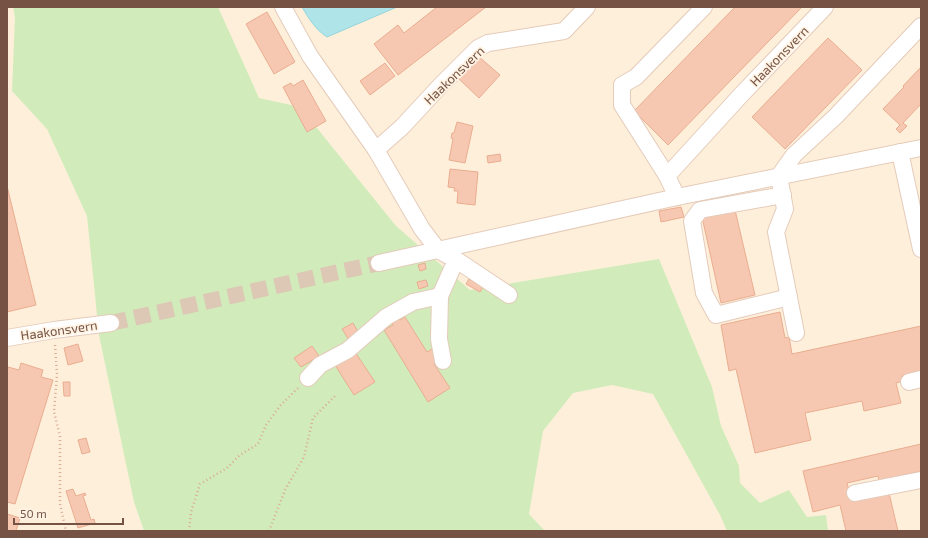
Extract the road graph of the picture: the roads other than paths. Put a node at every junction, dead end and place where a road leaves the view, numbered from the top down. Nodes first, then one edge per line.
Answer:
1 (283, 7) edge
2 (587, 7) edge
3 (704, 7) edge
4 (826, 7) edge
5 (921, 26) edge
6 (921, 148) edge
7 (376, 150) junction
8 (900, 152) junction
9 (667, 176) junction
10 (779, 176) junction
11 (783, 195) junction
12 (677, 197) junction
13 (921, 249) edge
14 (438, 250) junction
15 (458, 261) junction
16 (380, 263) tunnel mouth
17 (509, 295) dead end
18 (440, 296) junction
19 (789, 297) junction
20 (111, 323) tunnel mouth
21 (796, 333) dead end
22 (7, 338) edge
23 (443, 361) dead end
24 (308, 378) road end
25 (921, 480) edge
26 (855, 493) dead end

1 - 7 street
2 - 7 street, Haakonsvern
3 - 9 street
4 - 9 street, Haakonsvern
5 - 10 street
6 - 8 street
7 - 14 street
8 - 10 street
8 - 13 street
9 - 12 street
10 - 11 street
10 - 12 street
11 - 19 street
11 - 19 street
12 - 14 street
14 - 15 street
14 - 16 street
15 - 17 street
15 - 18 street
18 - 23 street
18 - 24 street
19 - 21 street
20 - 22 street, Haakonsvern
25 - 26 street

